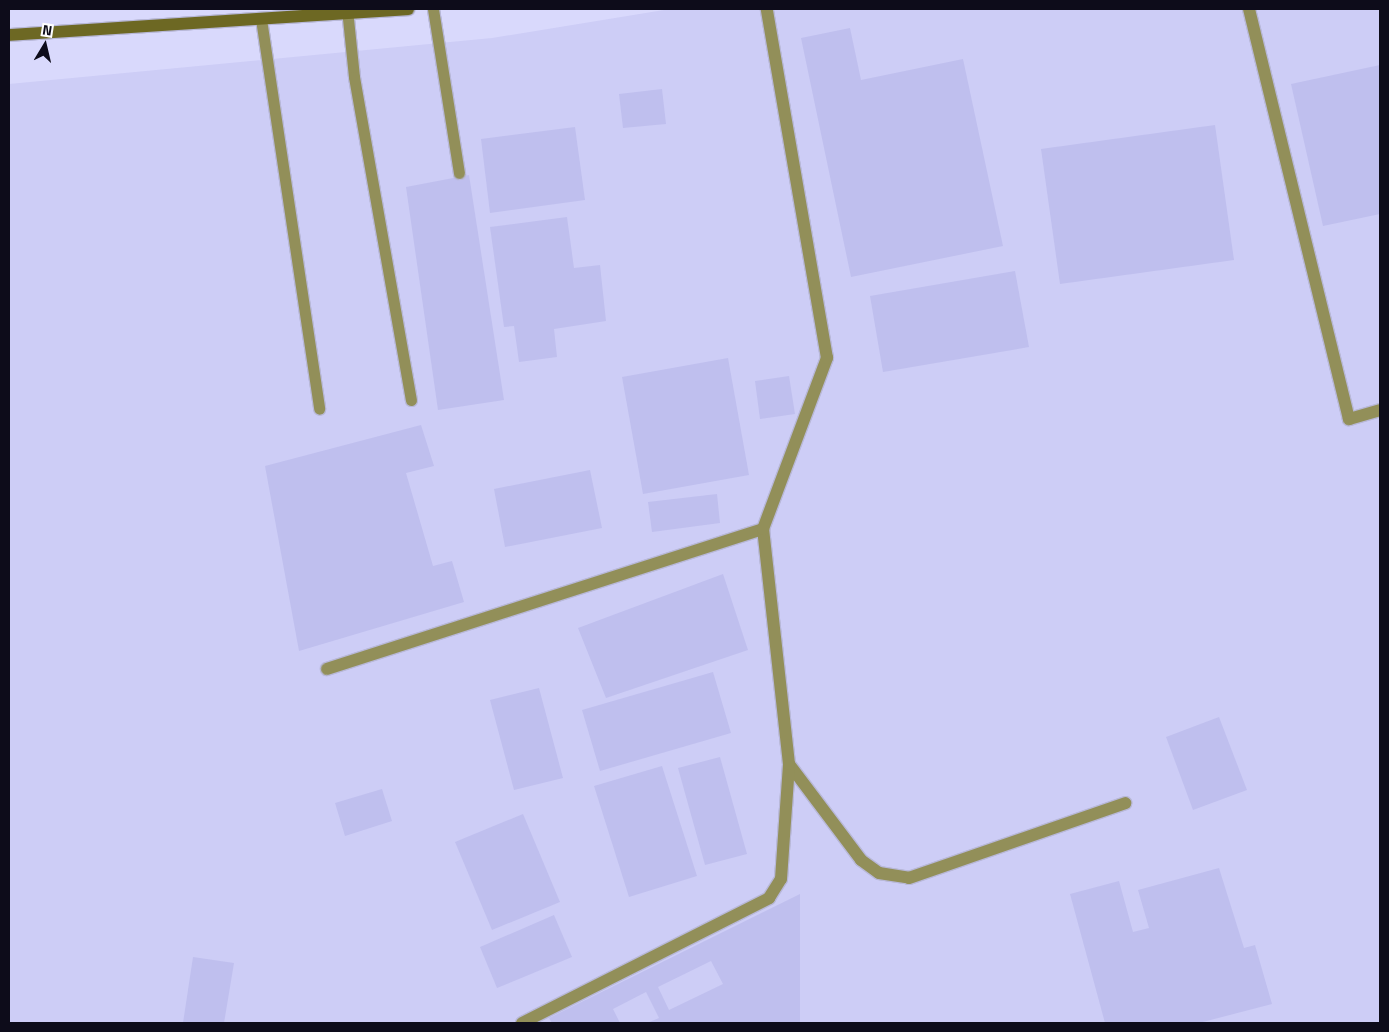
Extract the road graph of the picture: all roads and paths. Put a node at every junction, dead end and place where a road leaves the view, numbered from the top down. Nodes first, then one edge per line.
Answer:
1 (408, 9) edge
2 (433, 9) edge
3 (766, 9) edge
4 (1249, 9) edge
5 (347, 11) edge
6 (261, 19) junction
7 (9, 35) edge
8 (459, 173) dead end
9 (411, 400) dead end
10 (319, 409) dead end
11 (1380, 410) edge
12 (763, 529) junction
13 (327, 669) dead end
14 (790, 764) junction
15 (1125, 803) dead end
16 (531, 1021) edge

1 - 5 street
2 - 8 lane
3 - 12 street
4 - 11 street
5 - 6 street
5 - 9 lane
6 - 7 street
6 - 10 lane
12 - 13 street
12 - 14 street
14 - 15 street
14 - 16 street

